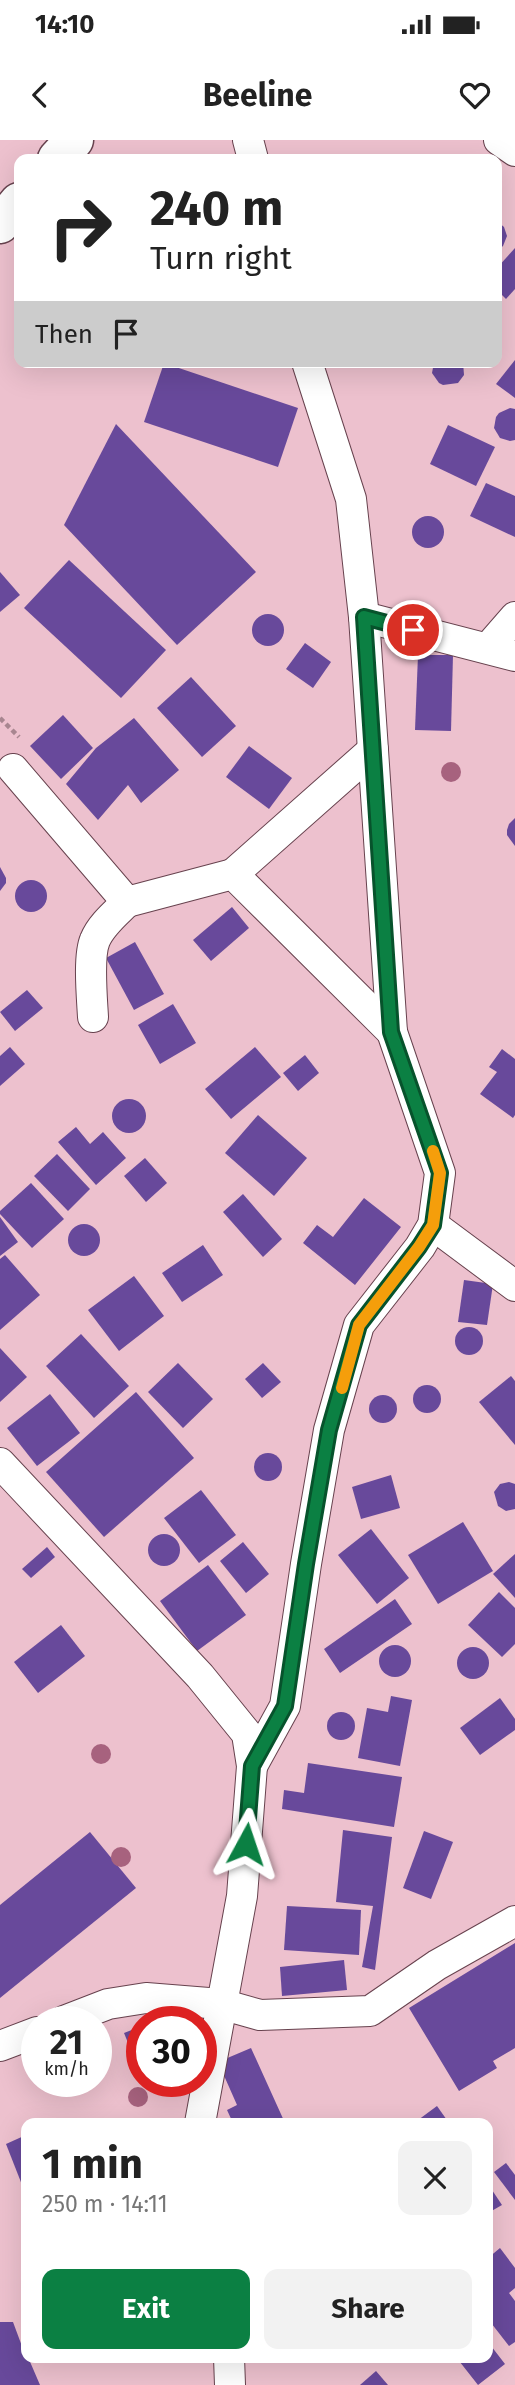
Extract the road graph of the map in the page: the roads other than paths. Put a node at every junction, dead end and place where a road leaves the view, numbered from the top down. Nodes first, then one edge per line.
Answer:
1 (74, 140) edge
2 (499, 140) edge
3 (515, 151) edge
4 (61, 154) edge
5 (14, 208) edge
6 (0, 224) edge
7 (309, 368) edge
8 (364, 617) junction
9 (515, 617) edge
10 (501, 652) edge
11 (373, 750) junction
12 (13, 769) dead end
13 (233, 874) junction
14 (127, 902) junction
15 (93, 1017) dead end
16 (391, 1032) junction
17 (433, 1225) junction
18 (515, 1286) edge
19 (0, 1463) edge
20 (252, 1766) junction
21 (515, 1920) edge
22 (221, 2004) junction
23 (103, 2006) edge
24 (21, 2038) edge
25 (0, 2046) edge
26 (201, 2118) edge
27 (229, 2363) edge
28 (230, 2385) edge

1 - 4 main road
2 - 3 street
5 - 6 main road
7 - 8 street
8 - 10 street
8 - 11 street
9 - 10 street
11 - 13 street
11 - 16 street
12 - 14 street
13 - 14 street
13 - 16 street
14 - 15 street
16 - 17 street
17 - 18 street
17 - 20 street
19 - 20 street
20 - 22 street
21 - 22 street
22 - 23 street
22 - 26 street
24 - 25 street
27 - 28 street

